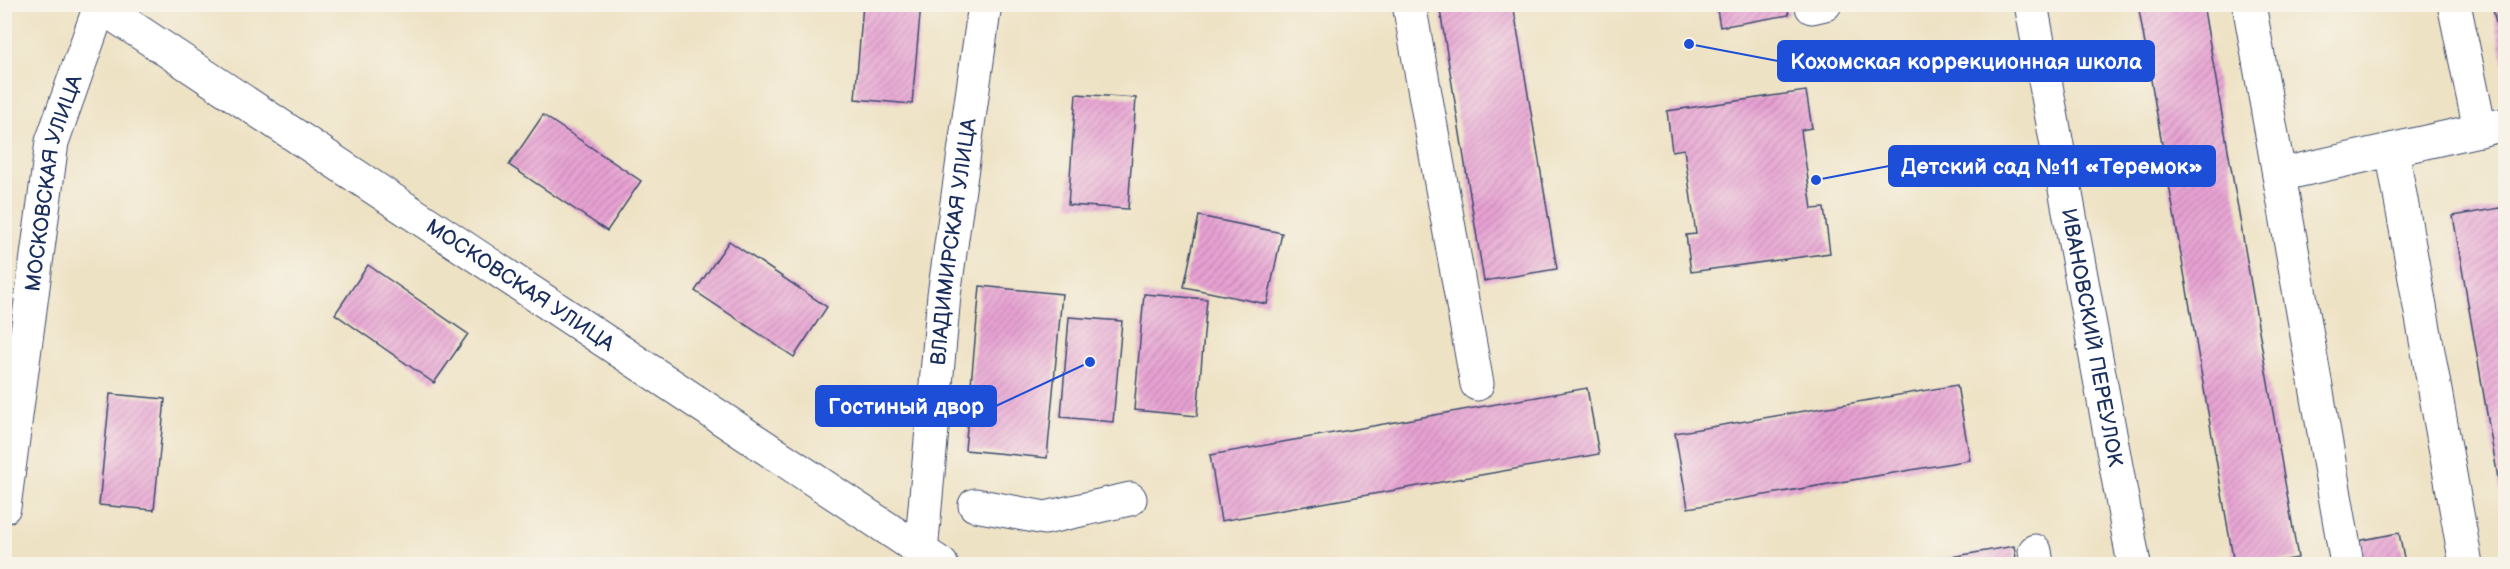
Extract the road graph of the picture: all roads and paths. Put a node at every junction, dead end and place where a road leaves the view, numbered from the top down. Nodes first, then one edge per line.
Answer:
1 (985, 4) edge
2 (1409, 4) edge
3 (1812, 4) edge
4 (1825, 4) edge
5 (2031, 4) edge
6 (2249, 4) edge
7 (2454, 4) edge
8 (99, 5) edge
9 (2493, 127) edge
10 (2392, 150) junction
11 (2279, 175) junction
12 (1477, 384) dead end
13 (1130, 499) dead end
14 (975, 505) dead end
15 (4, 507) edge
16 (931, 558) edge
17 (2134, 564) edge
18 (2347, 564) edge
19 (2466, 564) edge

1 - 16 street, ВЛАДИМИРСКАЯ УЛИЦА
2 - 12 street
3 - 4 street
5 - 17 street, ИВАНОВСКИЙ ПЕРЕУЛОК
6 - 11 street
7 - 9 street
8 - 15 street, МОСКОВСКАЯ УЛИЦА
8 - 16 street, МОСКОВСКАЯ УЛИЦА
9 - 10 street
10 - 11 street
10 - 19 street
11 - 18 street
13 - 14 street

